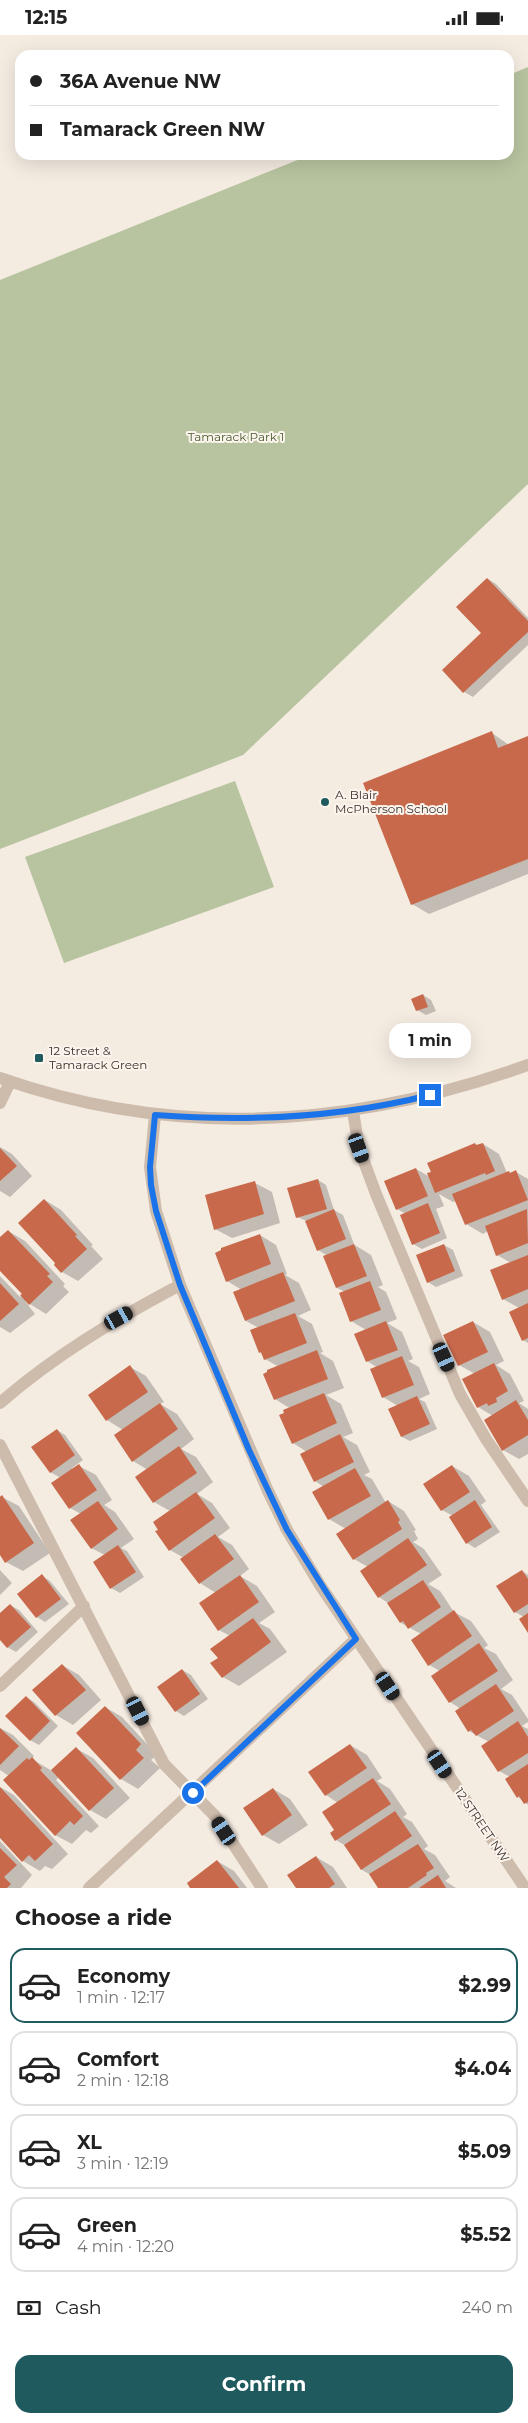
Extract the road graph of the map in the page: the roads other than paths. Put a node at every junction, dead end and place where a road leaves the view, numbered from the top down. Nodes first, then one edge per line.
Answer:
1 (528, 1065) edge
2 (5, 1080) edge
3 (0, 1103) edge
4 (353, 1111) junction
5 (155, 1115) junction
6 (180, 1285) junction
7 (0, 1403) edge
8 (0, 1445) edge
9 (528, 1501) edge
10 (84, 1606) junction
11 (356, 1639) junction
12 (0, 1686) edge
13 (193, 1793) junction
14 (89, 1888) edge
15 (262, 1888) edge
16 (525, 1888) edge

1 - 4 street
2 - 3 street
2 - 5 street
4 - 5 street
4 - 9 street
5 - 6 street, 12 STREET NW
6 - 7 street
6 - 11 street, 12 STREET NW
8 - 10 street
10 - 12 street
10 - 13 street
11 - 13 street
11 - 16 street, 12 STREET NW
13 - 14 street
13 - 15 street

